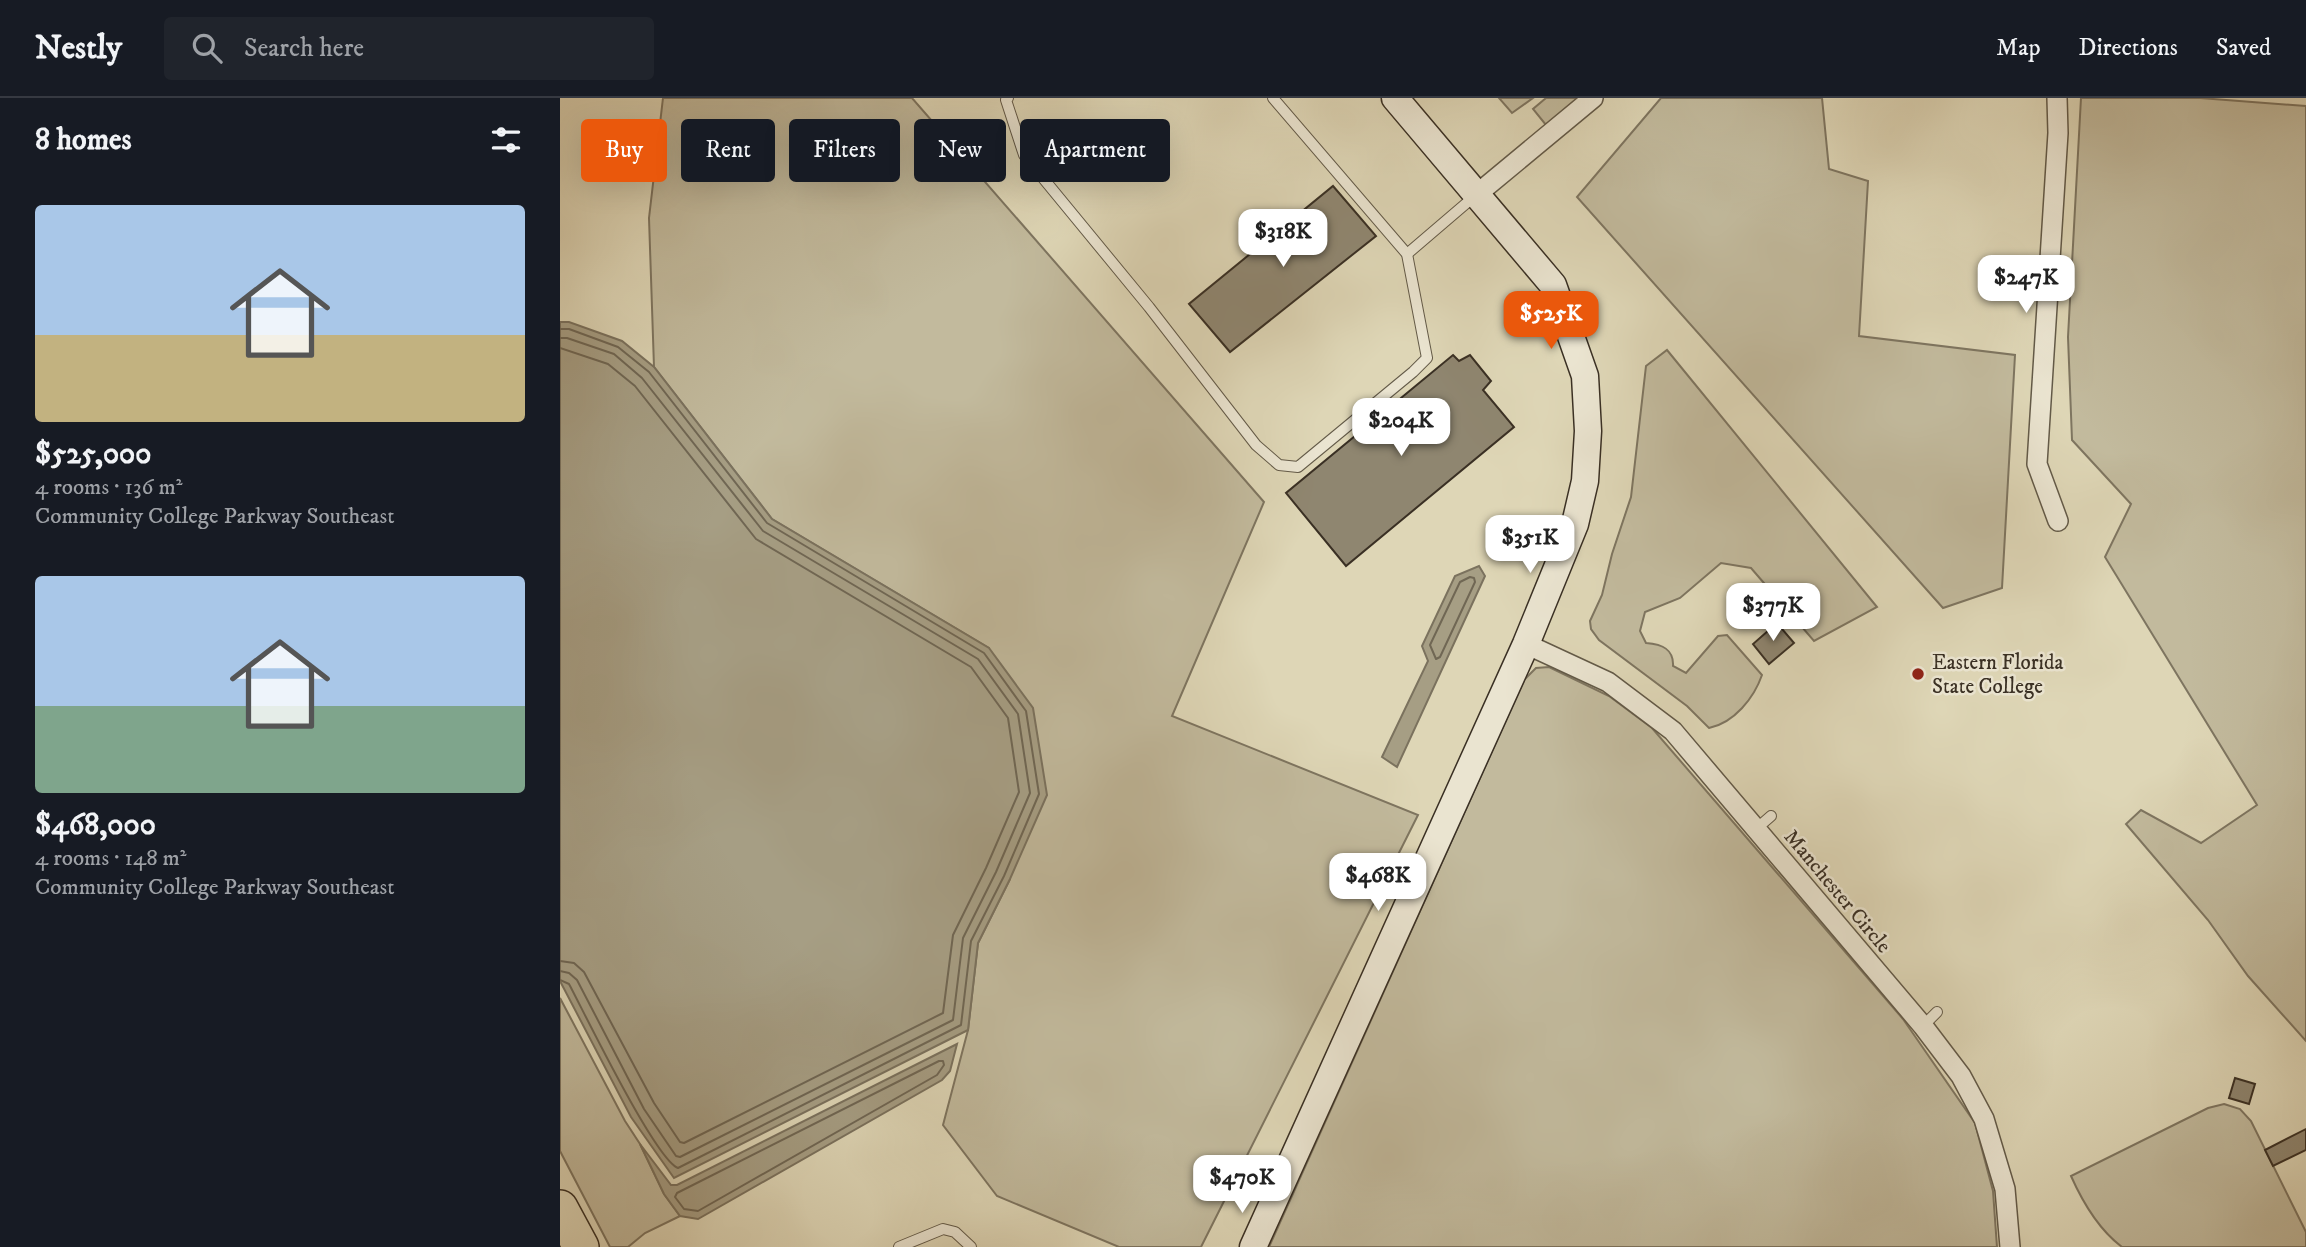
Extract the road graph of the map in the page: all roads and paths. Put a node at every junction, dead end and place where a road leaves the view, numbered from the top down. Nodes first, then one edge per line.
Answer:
1 (1008, 98) edge
2 (1273, 98) edge
3 (1395, 98) edge
4 (1593, 98) edge
5 (2057, 98) edge
6 (1476, 195) junction
7 (1407, 254) junction
8 (2058, 521) dead end
9 (1526, 644) junction
10 (560, 1208) edge
11 (581, 1247) edge
12 (899, 1247) edge
13 (971, 1247) edge
14 (1253, 1247) edge
15 (2010, 1247) edge

1 - 7 lane
2 - 7 lane
3 - 6 street
4 - 6 street
5 - 8 street
6 - 7 lane
6 - 9 street
9 - 14 street
9 - 15 street, Manchester Circle
10 - 11 highway
12 - 13 lane

